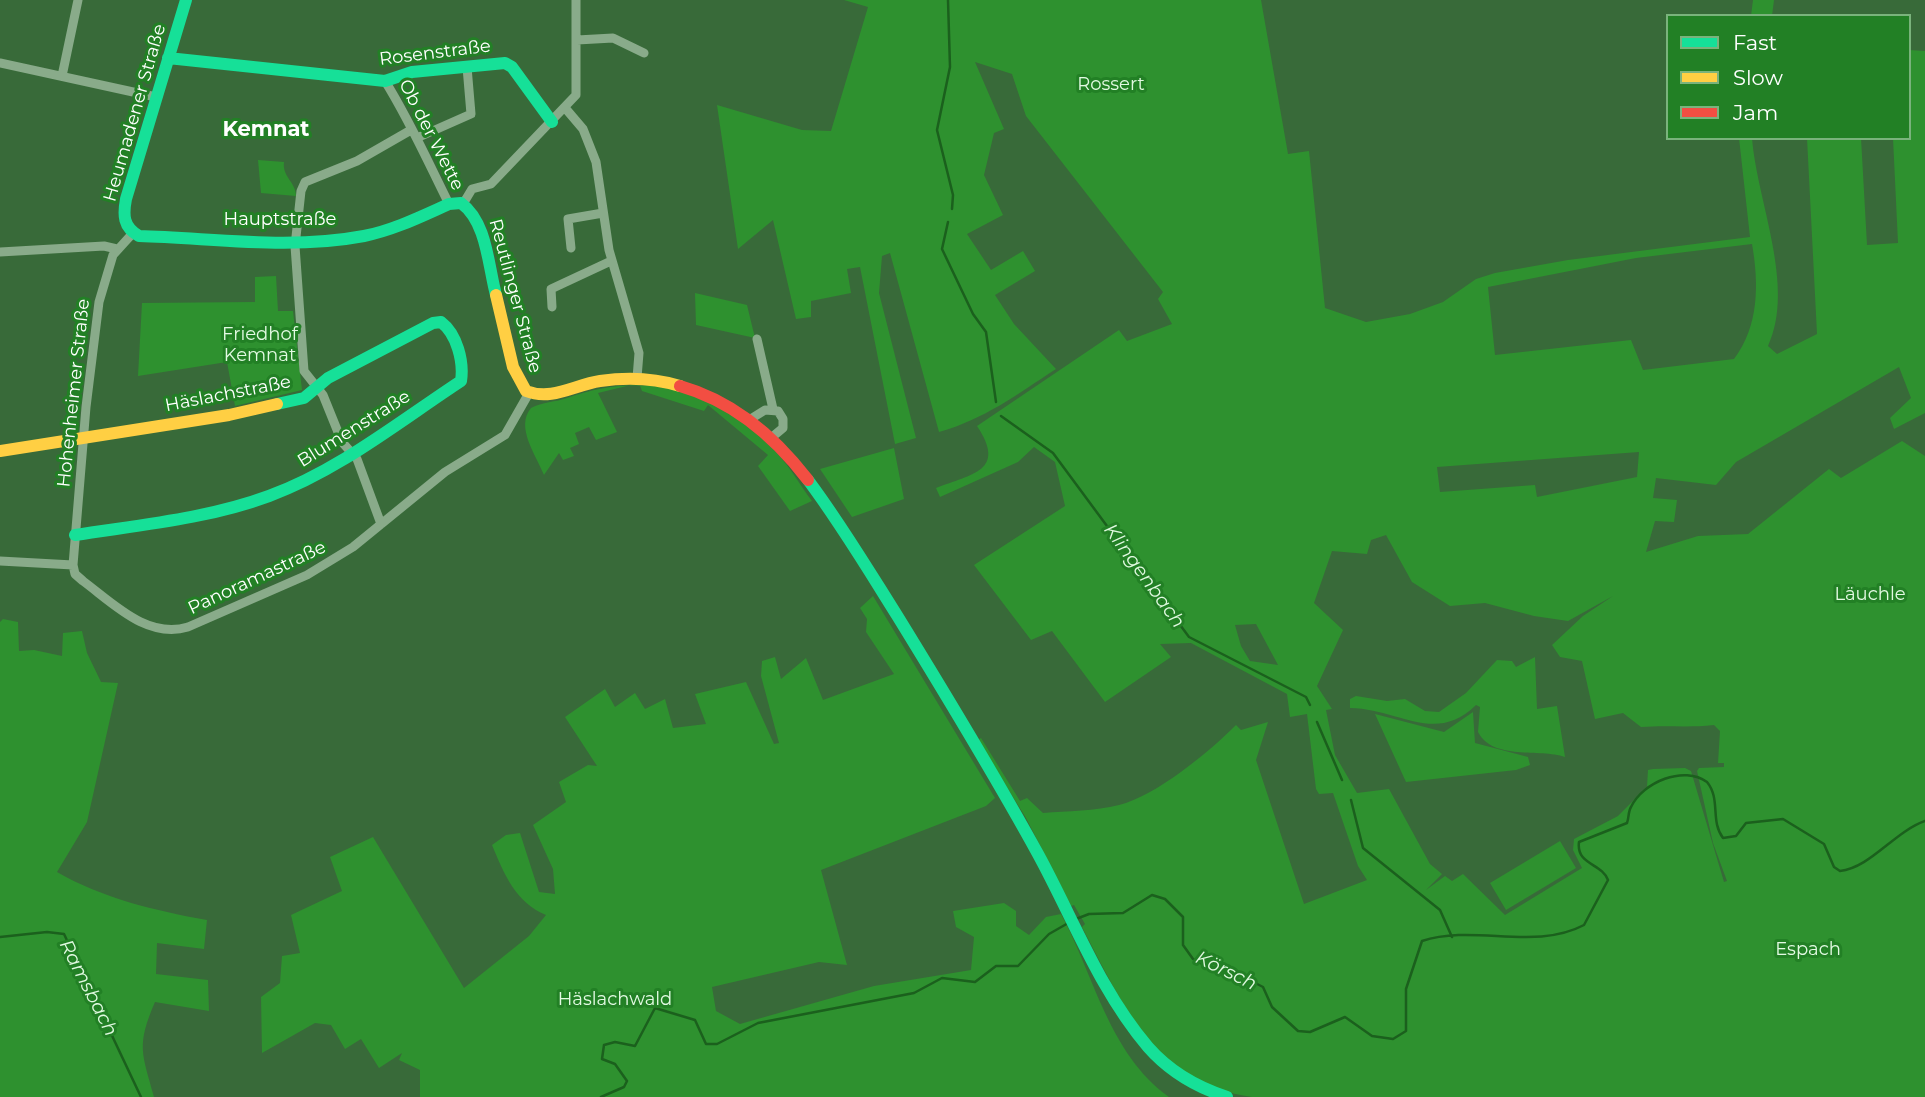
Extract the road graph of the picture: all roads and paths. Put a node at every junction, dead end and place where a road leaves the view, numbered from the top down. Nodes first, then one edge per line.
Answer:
1 (78, 0) edge
2 (186, 0) edge
3 (576, 0) edge
4 (577, 40) junction
5 (644, 54) dead end
6 (168, 58) junction
7 (0, 64) edge
8 (467, 67) junction
9 (62, 76) junction
10 (385, 80) junction
11 (156, 97) junction
12 (566, 109) junction
13 (552, 122) junction
14 (415, 133) junction
15 (449, 204) junction
16 (463, 204) junction
17 (603, 213) junction
18 (133, 233) junction
19 (296, 241) junction
20 (570, 248) dead end
21 (117, 249) junction
22 (0, 252) edge
23 (611, 261) junction
24 (552, 307) dead end
25 (443, 322) joint
26 (757, 339) dead end
27 (637, 378) junction
28 (317, 387) junction
29 (529, 393) junction
30 (773, 409) junction
31 (749, 419) junction
32 (771, 438) junction
33 (83, 440) junction
34 (0, 451) edge
35 (352, 453) junction
36 (382, 524) junction
37 (75, 535) junction
38 (0, 561) edge
39 (73, 565) junction
40 (1227, 1097) edge

1 - 9 street
2 - 6 main road, Heumadener Straße
3 - 4 street
4 - 5 street
4 - 12 street
6 - 10 main road, Rosenstraße
6 - 11 main road, Heumadener Straße
7 - 9 street
8 - 10 main road, Rosenstraße
8 - 13 main road, Rosenstraße
8 - 14 street
9 - 11 street
10 - 14 street, Ob der Wette
11 - 18 main road, Heumadener Straße
12 - 13 street
12 - 17 street
13 - 16 street
14 - 15 street, Ob der Wette
14 - 19 street
15 - 16 main road, Hauptstraße
15 - 19 main road, Hauptstraße
16 - 29 main road, Reutlinger Straße
17 - 20 street
17 - 23 street
18 - 19 main road, Hauptstraße
18 - 21 street, Hohenheimer Straße
19 - 28 street
21 - 22 street
21 - 33 street, Hohenheimer Straße
23 - 24 street
23 - 27 street
25 - 28 main road, Häslachstraße
25 - 35 main road, Blumenstraße
26 - 30 street
27 - 29 main road, Reutlinger Straße
27 - 31 main road, Reutlinger Straße
28 - 33 main road, Häslachstraße
28 - 35 street
29 - 36 street, Panoramastraße
30 - 31 street
30 - 32 street
31 - 32 main road, Reutlinger Straße
32 - 40 main road, Reutlinger Straße
33 - 34 main road, Häslachstraße
33 - 37 street, Hohenheimer Straße
35 - 36 street
35 - 37 main road, Blumenstraße
36 - 39 street, Panoramastraße
37 - 39 street, Hohenheimer Straße
38 - 39 street

